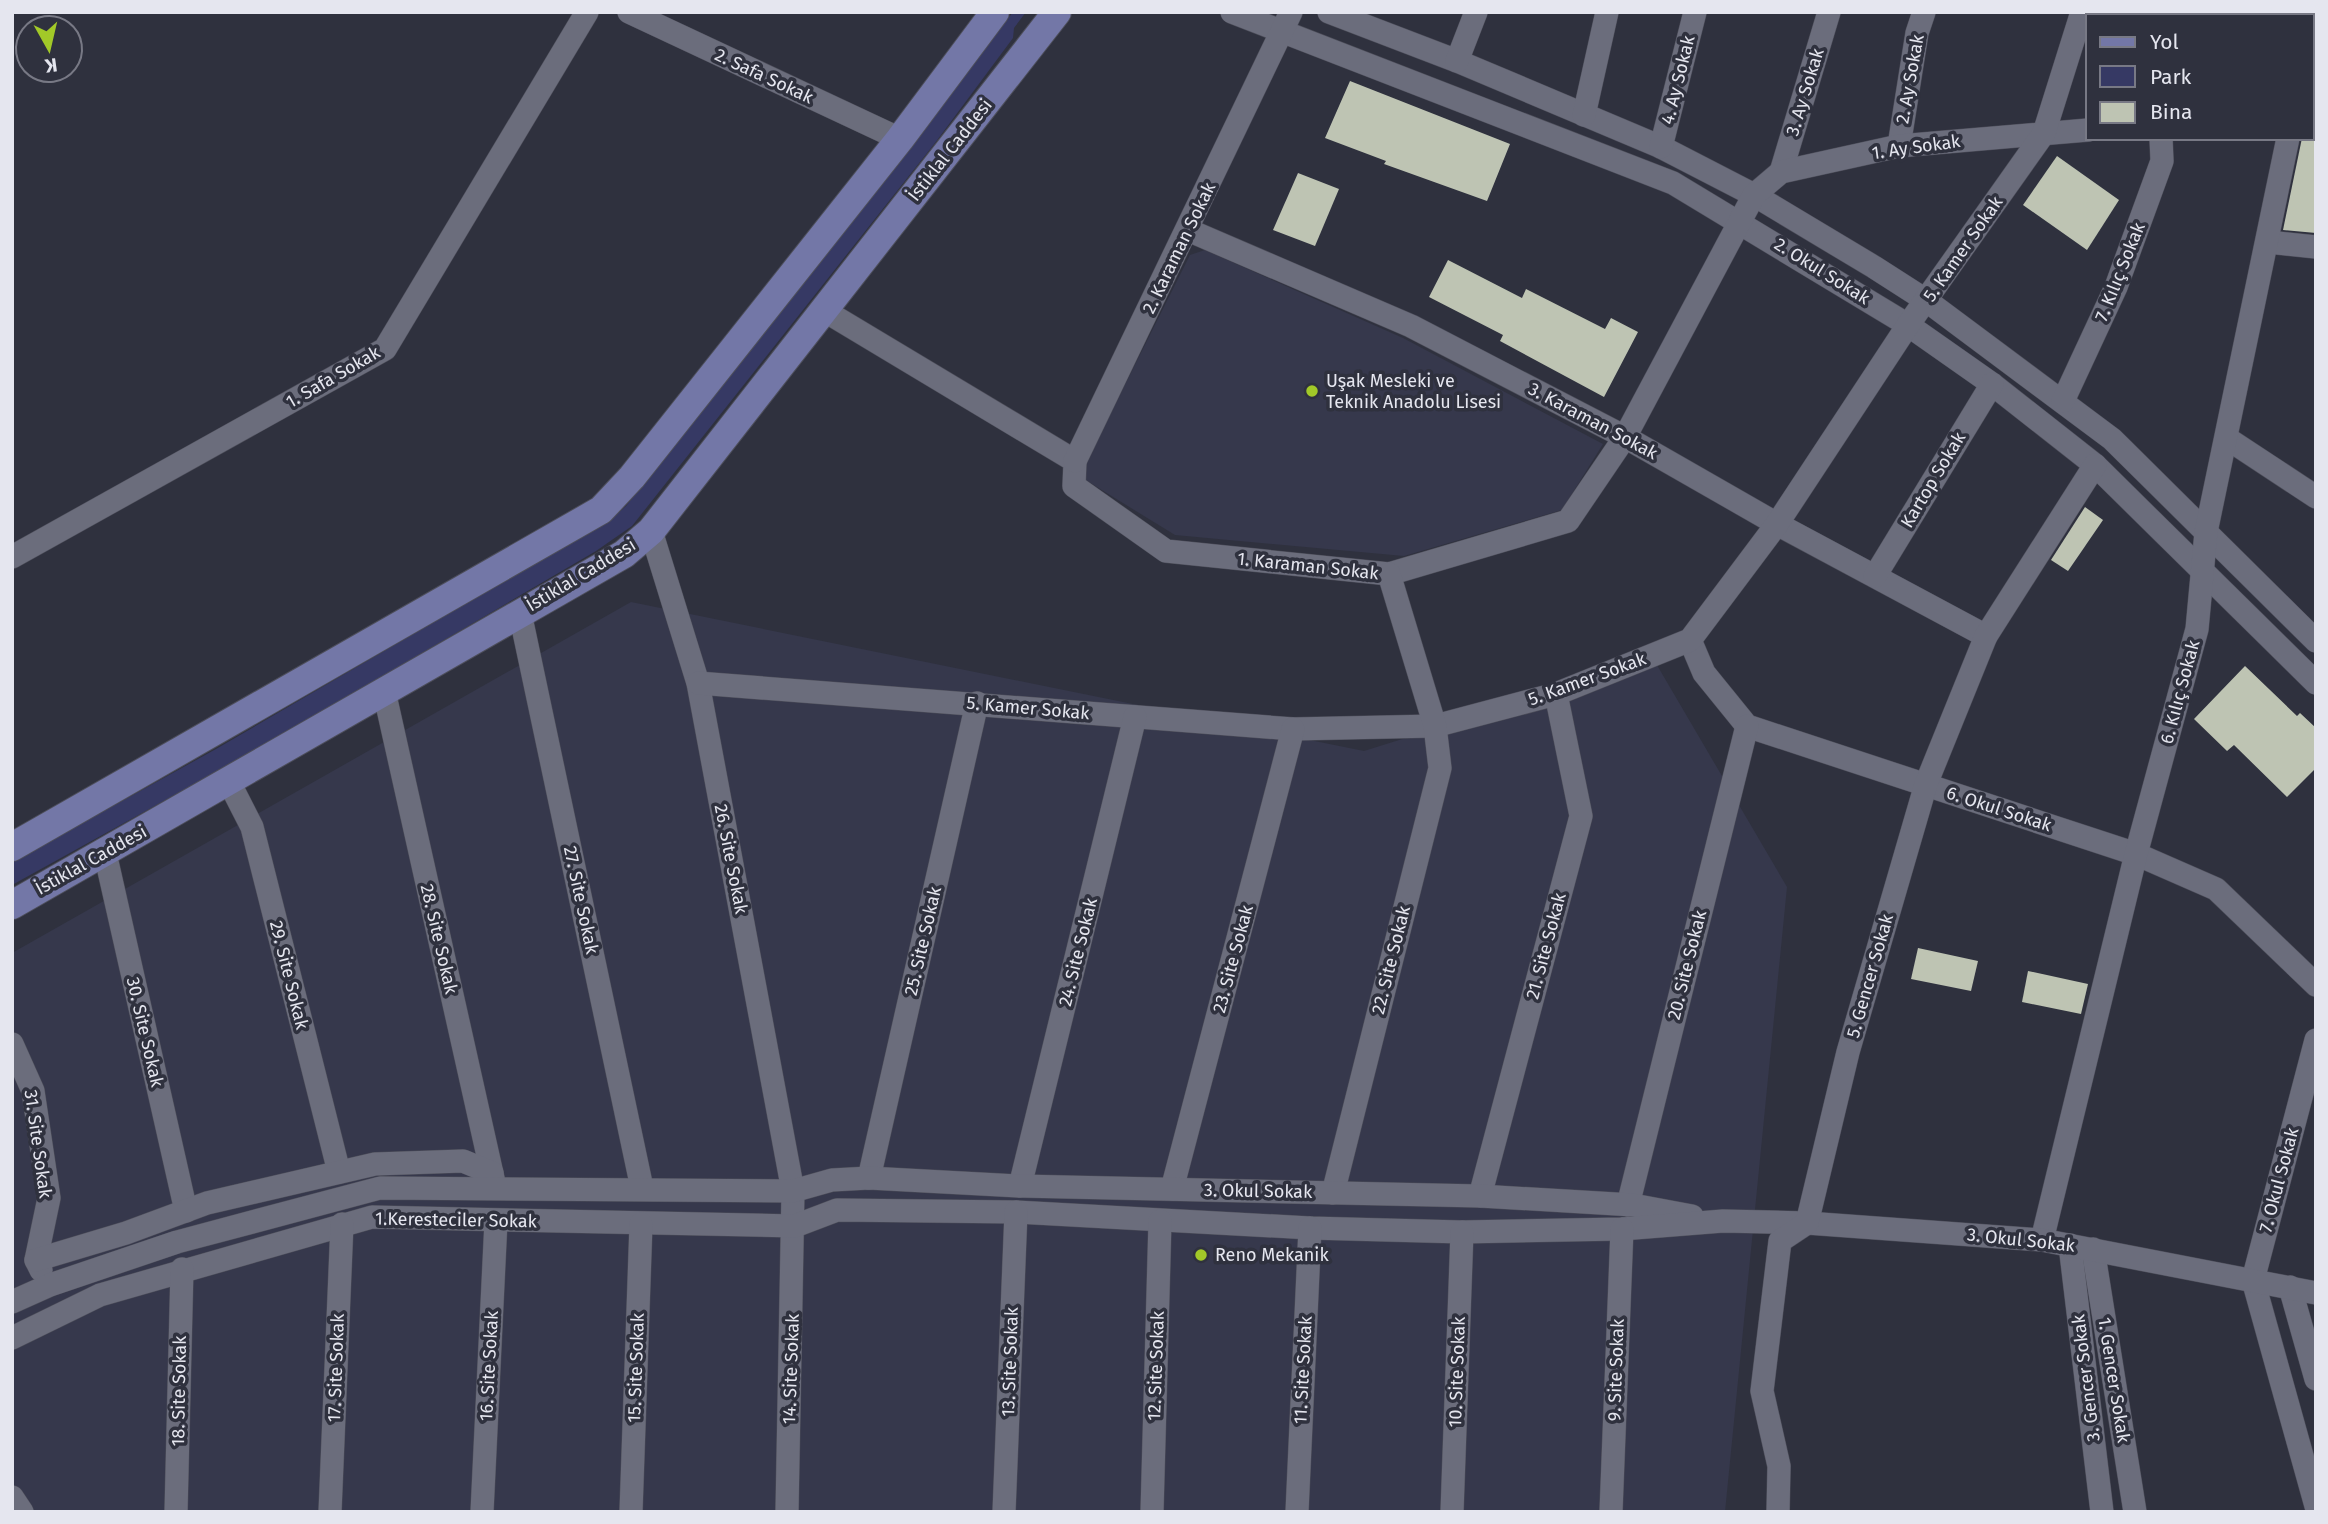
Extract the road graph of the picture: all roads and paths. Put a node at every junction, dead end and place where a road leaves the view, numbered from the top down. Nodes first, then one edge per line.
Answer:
1 (587, 12) edge
2 (629, 12) edge
3 (995, 12) edge
4 (1058, 12) edge
5 (1232, 12) edge
6 (1292, 12) edge
7 (1329, 12) edge
8 (1476, 12) edge
9 (1607, 12) edge
10 (1695, 12) edge
11 (1829, 12) edge
12 (1924, 12) edge
13 (2082, 12) edge
14 (1282, 33) junction
15 (1457, 61) junction
16 (1584, 116) junction
17 (2086, 130) edge
18 (2044, 132) junction
19 (900, 139) junction
20 (2161, 140) edge
21 (2288, 140) edge
22 (1899, 146) junction
23 (1661, 147) junction
24 (1781, 172) junction
25 (1754, 195) junction
26 (1740, 221) junction
27 (1188, 230) junction
28 (2268, 242) junction
29 (2316, 247) edge
30 (1927, 301) junction
31 (825, 311) junction
32 (1908, 325) junction
33 (1992, 384) junction
34 (2063, 401) junction
35 (1625, 437) junction
36 (2228, 439) junction
37 (1075, 461) junction
38 (2095, 465) junction
39 (2316, 497) edge
40 (1777, 524) junction
41 (651, 531) junction
42 (2206, 532) junction
43 (12, 557) edge
44 (2204, 572) junction
45 (1389, 574) junction
46 (1875, 576) junction
47 (520, 613) junction
48 (1986, 636) junction
49 (1690, 640) junction
50 (2316, 642) edge
51 (698, 683) junction
52 (2316, 683) edge
53 (384, 691) junction
54 (1556, 694) junction
55 (977, 704) junction
56 (1135, 718) junction
57 (1435, 726) junction
58 (1747, 726) junction
59 (1293, 729) junction
60 (229, 782) junction
61 (1926, 784) junction
62 (12, 847) edge
63 (104, 853) junction
64 (2136, 855) junction
65 (12, 905) edge
66 (2316, 985) edge
67 (2316, 1040) edge
68 (12, 1044) edge
69 (339, 1172) junction
70 (869, 1178) junction
71 (493, 1180) junction
72 (1020, 1186) junction
73 (642, 1188) junction
74 (1172, 1189) junction
75 (793, 1191) junction
76 (1333, 1193) junction
77 (1480, 1196) junction
78 (1628, 1205) junction
79 (186, 1211) junction
80 (1016, 1212) junction
81 (496, 1221) junction
82 (1160, 1221) junction
83 (1723, 1221) junction
84 (1807, 1223) junction
85 (342, 1224) junction
86 (641, 1224) junction
87 (795, 1226) junction
88 (1310, 1228) junction
89 (1622, 1229) junction
90 (1462, 1232) junction
91 (2042, 1240) junction
92 (2070, 1245) junction
93 (2094, 1249) junction
94 (36, 1260) junction
95 (182, 1269) junction
96 (2253, 1280) junction
97 (50, 1285) junction
98 (2290, 1287) junction
99 (2316, 1293) edge
100 (12, 1302) edge
101 (12, 1338) edge
102 (2316, 1378) edge
103 (12, 1497) edge
104 (2316, 1506) edge
105 (22, 1512) edge
106 (176, 1512) edge
107 (330, 1512) edge
108 (482, 1512) edge
109 (631, 1512) edge
110 (787, 1512) edge
111 (1004, 1512) edge
112 (1152, 1512) edge
113 (1297, 1512) edge
114 (1452, 1512) edge
115 (1611, 1512) edge
116 (1778, 1512) edge
117 (2102, 1512) edge
118 (2135, 1512) edge

1 - 43 street, 1. Safa Sokak
2 - 19 street, 2. Safa Sokak
3 - 19 main road
4 - 31 main road, İstiklal Caddesi
5 - 14 street, 2. Okul Sokak
6 - 14 street, 2. Karaman Sokak
7 - 15 street, 2. Okul Sokak
8 - 15 street
9 - 16 street
10 - 23 street, 4. Ay Sokak
11 - 24 street, 3. Ay Sokak
12 - 22 street, 2. Ay Sokak
13 - 18 street, 5. Kamer Sokak
14 - 26 street, 2. Okul Sokak
14 - 27 street, 2. Karaman Sokak
15 - 16 street, 2. Okul Sokak
16 - 23 street, 2. Okul Sokak
17 - 18 street, 1. Ay Sokak
18 - 22 street, 1. Ay Sokak
18 - 30 street, 5. Kamer Sokak
19 - 62 main road
20 - 34 street, 7. Kılıç Sokak
21 - 28 street, 6. Kılıç Sokak
22 - 24 street, 1. Ay Sokak
23 - 25 street, 2. Okul Sokak
24 - 25 street, 1. Ay Sokak
25 - 26 street, 1. Karaman Sokak
25 - 30 street, 2. Okul Sokak
26 - 32 street, 2. Okul Sokak
26 - 35 street, 1. Karaman Sokak
27 - 35 street, 3. Karaman Sokak
27 - 37 street, 2. Karaman Sokak
28 - 29 street
28 - 36 street, 6. Kılıç Sokak
30 - 32 street, 5. Kamer Sokak
30 - 34 street, 2. Okul Sokak
31 - 37 street
31 - 41 main road, İstiklal Caddesi
32 - 33 street, 2. Okul Sokak
32 - 40 street, 5. Kamer Sokak
33 - 38 street, 2. Okul Sokak
33 - 46 street, Kartop Sokak
34 - 42 street, 2. Okul Sokak
35 - 40 street, 3. Karaman Sokak
35 - 45 street, 1. Karaman Sokak
36 - 39 street
36 - 42 street, 6. Kılıç Sokak
37 - 45 street, 1. Karaman Sokak
38 - 44 street, 2. Okul Sokak
38 - 48 street, 5. Gencer Sokak
40 - 46 street, 3. Karaman Sokak
40 - 49 street, 5. Kamer Sokak
41 - 47 main road, İstiklal Caddesi
41 - 51 street, 26. Site Sokak
42 - 44 street, 6. Kılıç Sokak
42 - 50 street, 2. Okul Sokak
44 - 52 street, 2. Okul Sokak
44 - 64 street, 6. Kılıç Sokak
45 - 57 street, 22. Site Sokak
46 - 48 street, 3. Karaman Sokak
47 - 53 main road, İstiklal Caddesi
47 - 73 street, 27. Site Sokak
48 - 61 street, 5. Gencer Sokak
49 - 54 street, 5. Kamer Sokak
49 - 58 street
51 - 55 street, 5. Kamer Sokak
51 - 75 street, 26. Site Sokak
53 - 60 main road, İstiklal Caddesi
53 - 71 street, 28. Site Sokak
54 - 57 street, 5. Kamer Sokak
54 - 77 street, 21. Site Sokak
55 - 56 street, 5. Kamer Sokak
55 - 70 street, 25. Site Sokak
56 - 59 street, 5. Kamer Sokak
56 - 72 street, 24. Site Sokak
57 - 59 street, 5. Kamer Sokak
57 - 76 street, 22. Site Sokak
58 - 61 street, 6. Okul Sokak
58 - 78 street, 20. Site Sokak
59 - 74 street, 23. Site Sokak
60 - 63 main road, İstiklal Caddesi
60 - 69 street, 29. Site Sokak
61 - 64 street, 6. Okul Sokak
61 - 84 street, 5. Gencer Sokak
63 - 65 main road, İstiklal Caddesi
63 - 79 street, 30. Site Sokak
64 - 66 street, 6. Okul Sokak
64 - 91 street, 6. Kılıç Sokak
67 - 96 street, 7. Okul Sokak
68 - 94 street, 31. Site Sokak
69 - 71 street
69 - 79 street
70 - 72 street, 3. Okul Sokak
70 - 75 street, 3. Okul Sokak
71 - 73 street, 1.Keresteciler Sokak
71 - 97 street, 1.Keresteciler Sokak
72 - 74 street, 3. Okul Sokak
73 - 75 street, 1.Keresteciler Sokak
74 - 76 street, 3. Okul Sokak
75 - 87 street, 26. Site Sokak
76 - 77 street, 3. Okul Sokak
77 - 78 street, 3. Okul Sokak
78 - 83 street, 3. Okul Sokak
79 - 94 street
80 - 82 street, 3. Okul Sokak
80 - 87 street, 3. Okul Sokak
80 - 111 street, 13. Site Sokak
81 - 85 street, 1.Keresteciler Sokak
81 - 86 street, 1.Keresteciler Sokak
81 - 108 street, 16. Site Sokak
82 - 88 street, 3. Okul Sokak
82 - 112 street, 12. Site Sokak
83 - 84 street, 3. Okul Sokak
83 - 89 street, 3. Okul Sokak
84 - 91 street, 3. Okul Sokak
84 - 116 street
85 - 95 street, 1.Keresteciler Sokak
85 - 107 street, 17. Site Sokak
86 - 87 street, 1.Keresteciler Sokak
86 - 109 street, 15. Site Sokak
87 - 110 street, 14. Site Sokak
88 - 90 street, 3. Okul Sokak
88 - 113 street, 11. Site Sokak
89 - 90 street, 3. Okul Sokak
89 - 115 street, 9. Site Sokak
90 - 114 street, 10. Site Sokak
91 - 92 street, 3. Okul Sokak
92 - 93 street, 3. Okul Sokak
92 - 117 street, 3. Gencer Sokak
93 - 96 street, 3. Okul Sokak
93 - 118 street, 1. Gencer Sokak
94 - 97 street
95 - 101 street, 1.Keresteciler Sokak
95 - 106 street, 18. Site Sokak
96 - 98 street, 3. Okul Sokak
96 - 104 street
97 - 100 street, 1.Keresteciler Sokak
98 - 99 street, 3. Okul Sokak
98 - 102 street
103 - 105 street

